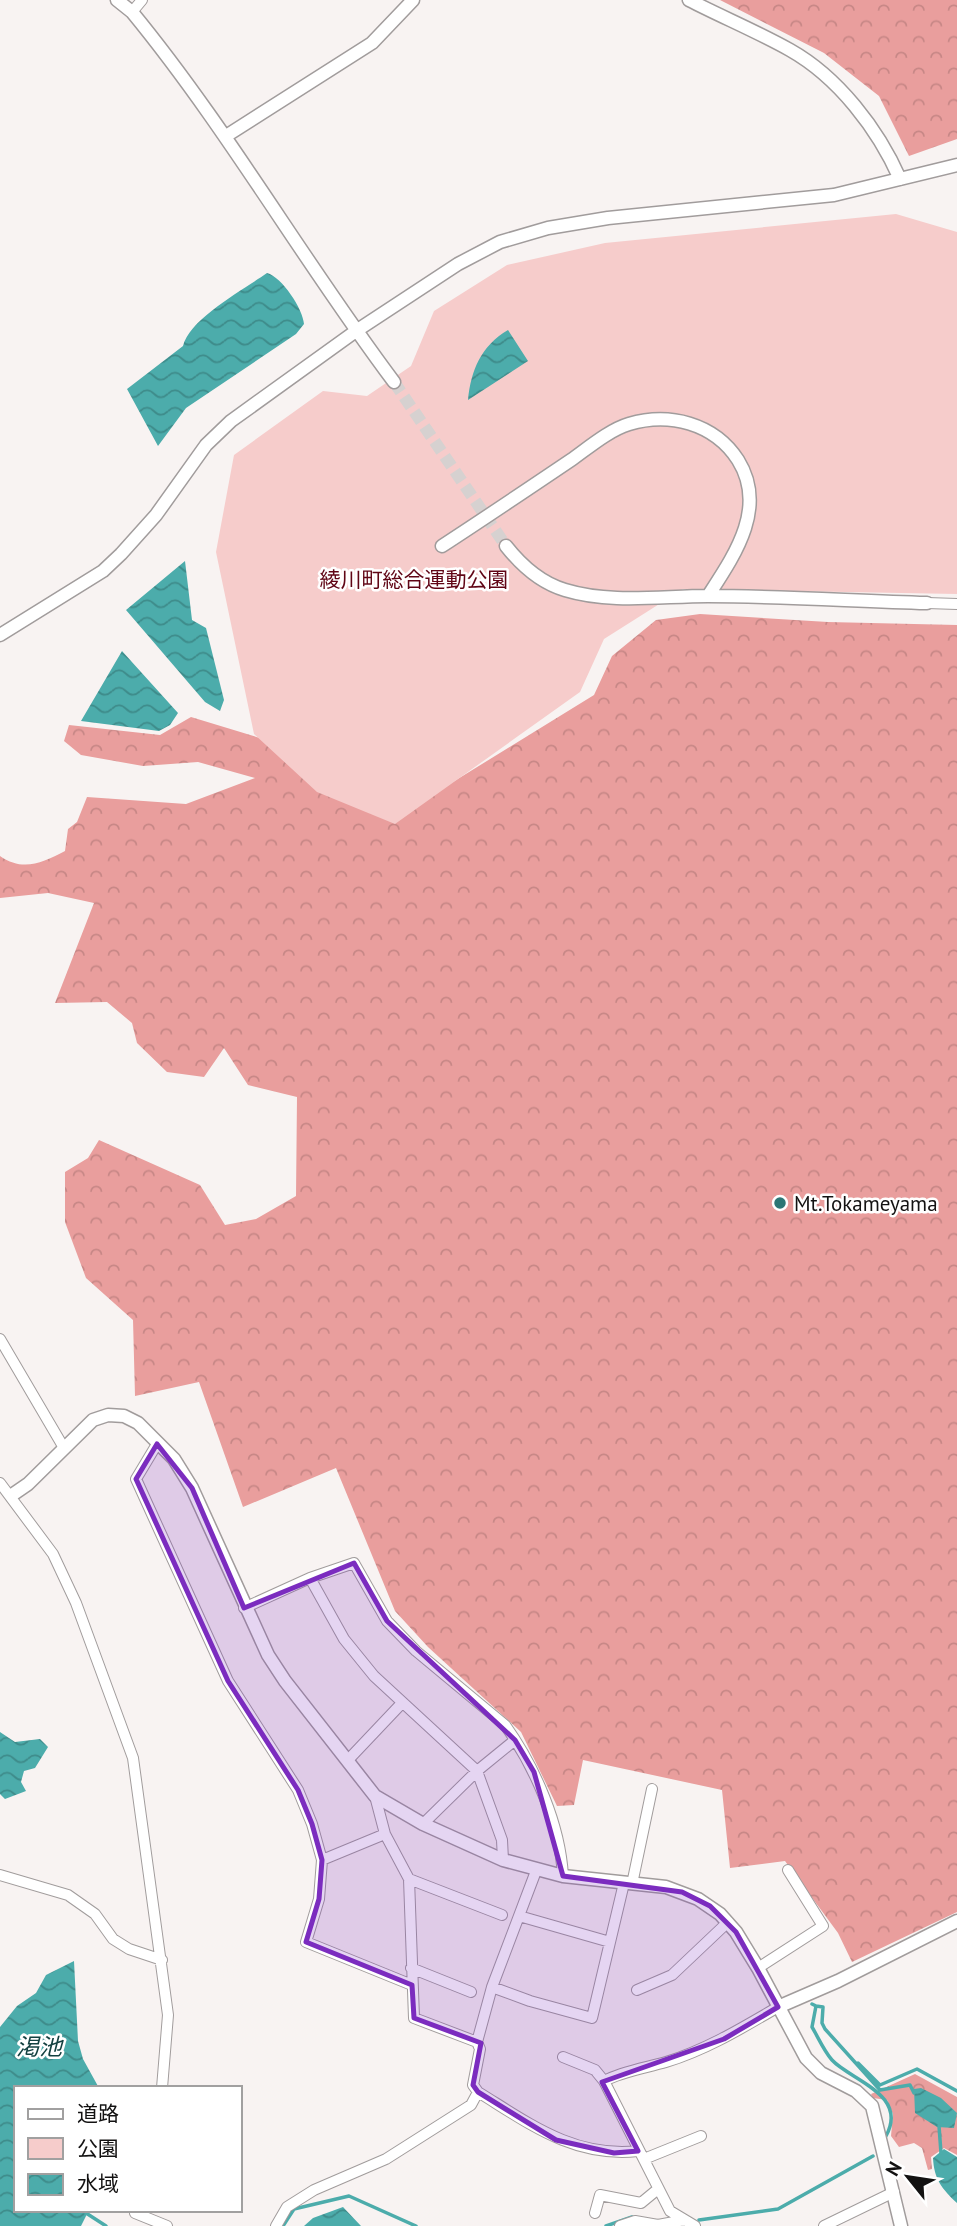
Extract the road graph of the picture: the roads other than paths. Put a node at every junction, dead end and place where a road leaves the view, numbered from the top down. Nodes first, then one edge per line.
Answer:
1 (117, 0) edge
2 (142, 0) edge
3 (413, 0) edge
4 (689, 0) edge
5 (132, 12) junction
6 (226, 136) junction
7 (957, 165) edge
8 (900, 179) junction
9 (356, 331) junction
10 (394, 382) tunnel mouth
11 (506, 546) tunnel mouth
12 (442, 547) dead end
13 (708, 596) junction
14 (927, 603) joint
15 (957, 604) edge
16 (0, 635) edge
17 (0, 1339) edge
18 (157, 1444) junction
19 (64, 1448) junction
20 (0, 1483) edge
21 (12, 1495) junction
22 (310, 1578) junction
23 (244, 1608) junction
24 (402, 1703) junction
25 (515, 1740) junction
26 (348, 1760) junction
27 (477, 1771) junction
28 (652, 1789) dead end
29 (375, 1796) junction
30 (423, 1824) junction
31 (385, 1834) junction
32 (322, 1860) junction
33 (503, 1860) junction
34 (788, 1870) dead end
35 (536, 1871) junction
36 (0, 1875) edge
37 (563, 1876) junction
38 (409, 1879) junction
39 (628, 1884) junction
40 (502, 1915) dead end
41 (519, 1916) junction
42 (957, 1921) edge
43 (728, 1922) junction
44 (610, 1942) junction
45 (162, 1960) junction
46 (411, 1968) junction
47 (758, 1968) junction
48 (412, 1985) junction
49 (492, 1987) junction
50 (637, 1990) dead end
51 (471, 1992) dead end
52 (779, 2007) junction
53 (477, 2042) junction
54 (563, 2057) dead end
55 (604, 2081) junction
56 (162, 2086) edge
57 (478, 2092) junction
58 (701, 2136) dead end
59 (641, 2155) junction
60 (658, 2189) junction
61 (894, 2192) junction
62 (136, 2212) edge
63 (595, 2213) dead end
64 (690, 2223) edge
65 (132, 2226) edge
66 (167, 2226) edge
67 (276, 2226) edge
68 (620, 2226) edge
69 (824, 2226) edge
70 (901, 2226) edge

1 - 5 street
2 - 5 street
3 - 6 street
4 - 8 street
5 - 6 street
6 - 9 street
7 - 8 street
8 - 9 street
9 - 10 street
9 - 16 street
11 - 13 street
12 - 13 street
13 - 14 street
14 - 15 street
17 - 19 street
18 - 19 street
18 - 23 street
18 - 32 street
19 - 21 street
20 - 21 street
21 - 45 street
22 - 23 street
22 - 24 street
22 - 25 street
23 - 26 street
24 - 26 street
24 - 27 street
25 - 27 street
25 - 37 street
26 - 29 street
27 - 30 street
27 - 33 street
28 - 39 street
29 - 30 street
29 - 31 street
30 - 33 street
31 - 32 street
31 - 38 street
32 - 48 street
33 - 35 street
34 - 47 street
35 - 37 street
35 - 41 street
36 - 45 street
37 - 39 street
38 - 40 street
38 - 46 street
39 - 43 street
39 - 44 street
41 - 44 street
41 - 49 street
42 - 52 street
43 - 47 street
43 - 50 street
44 - 49 street
45 - 56 street
46 - 48 street
46 - 51 street
47 - 52 street
48 - 53 street
49 - 53 street
52 - 55 street
52 - 61 street
53 - 57 street
54 - 55 street
55 - 59 street
57 - 59 street
57 - 67 street
58 - 59 street
59 - 60 street
60 - 63 street
60 - 64 street
61 - 69 street
61 - 70 street
62 - 65 street
62 - 66 street
64 - 68 street

